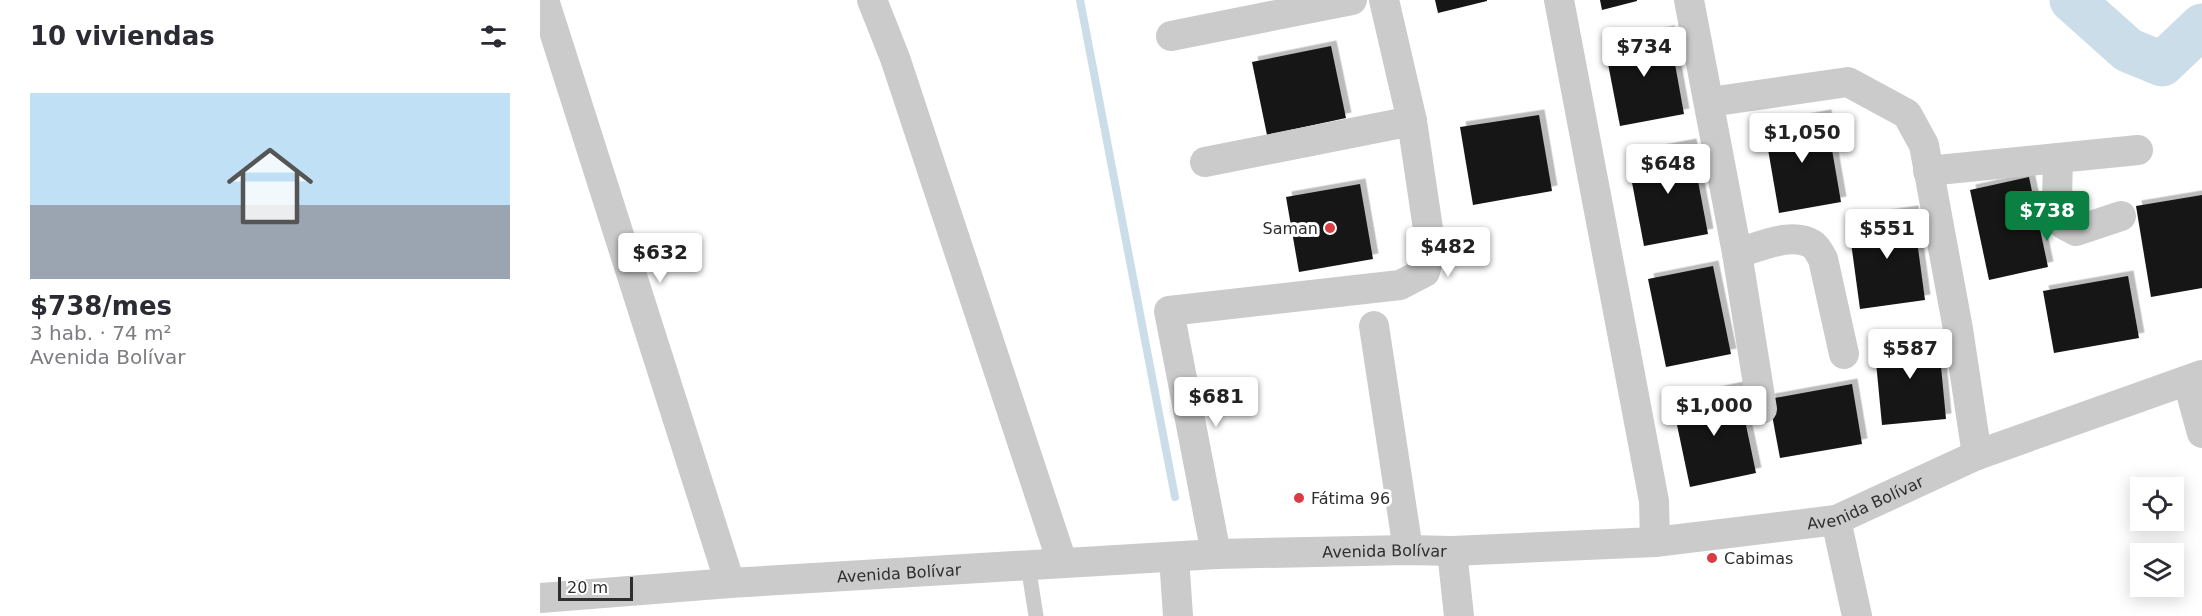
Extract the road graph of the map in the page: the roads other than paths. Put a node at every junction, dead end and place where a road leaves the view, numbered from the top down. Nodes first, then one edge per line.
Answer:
1 (544, 0) edge
2 (872, 0) edge
3 (1353, 0) edge
4 (1384, 0) edge
5 (1559, 0) edge
6 (1689, 0) edge
7 (1171, 36) dead end
8 (1710, 102) junction
9 (1412, 121) junction
10 (2138, 150) dead end
11 (2058, 158) junction
12 (1204, 162) dead end
13 (1928, 171) junction
14 (2121, 216) dead end
15 (1737, 253) junction
16 (1374, 326) dead end
17 (1844, 354) dead end
18 (2195, 379) edge
19 (1762, 409) dead end
20 (2202, 433) edge
21 (1977, 455) junction
22 (1836, 520) junction
23 (1655, 542) junction
24 (1408, 550) junction
25 (1452, 551) junction
26 (1216, 554) junction
27 (1174, 557) junction
28 (1062, 562) junction
29 (1028, 565) junction
30 (730, 583) junction
31 (540, 598) edge
32 (1036, 616) edge
33 (1178, 616) edge
34 (1459, 616) edge
35 (1857, 616) edge

1 - 30 street
2 - 28 street
3 - 7 street
4 - 9 street
5 - 23 street
6 - 8 street
8 - 13 street
8 - 15 street
9 - 12 street
9 - 26 street
10 - 11 street
11 - 13 street
11 - 14 street
13 - 21 street
15 - 17 street
15 - 19 street
16 - 24 street
18 - 20 street
18 - 21 street, Avenida Bolívar
21 - 22 street, Avenida Bolívar
22 - 23 street, Avenida Bolívar
22 - 35 street
23 - 25 street, Avenida Bolívar
24 - 25 street, Avenida Bolívar
24 - 26 street, Avenida Bolívar
25 - 34 street
26 - 27 street, Avenida Bolívar
27 - 28 street, Avenida Bolívar
27 - 33 street
28 - 29 street, Avenida Bolívar
29 - 30 street, Avenida Bolívar
29 - 32 lane
30 - 31 street, Avenida Bolívar

